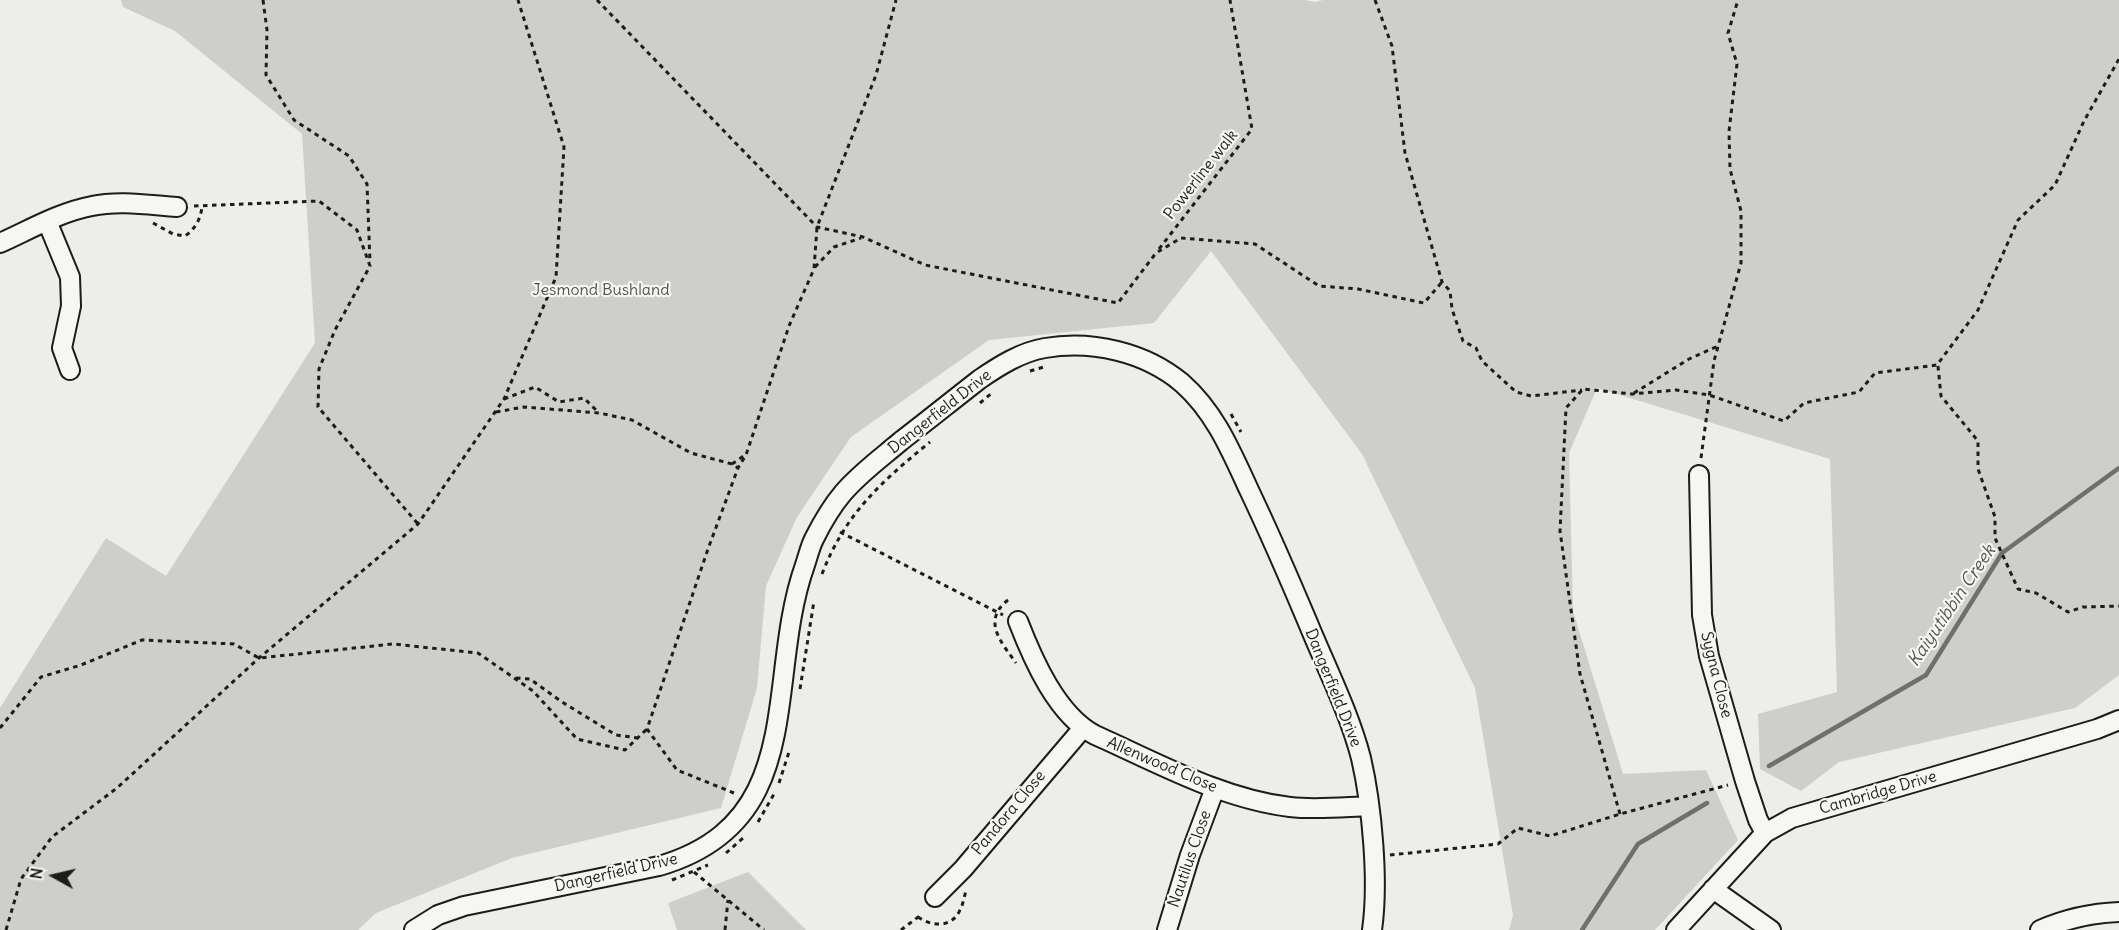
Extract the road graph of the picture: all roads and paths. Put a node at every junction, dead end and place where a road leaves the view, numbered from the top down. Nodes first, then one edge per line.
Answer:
1 (263, 0) edge
2 (518, 0) edge
3 (597, 0) edge
4 (896, 0) edge
5 (1230, 0) edge
6 (1375, 0) edge
7 (1738, 0) edge
8 (2119, 59) edge
9 (202, 206) junction
10 (177, 207) joint
11 (47, 221) junction
12 (150, 221) dead end
13 (817, 227) junction
14 (863, 237) junction
15 (0, 243) edge
16 (1156, 253) junction
17 (370, 267) junction
18 (814, 269) junction
19 (1443, 282) junction
20 (1718, 346) junction
21 (1057, 365) dead end
22 (1937, 366) junction
23 (70, 369) dead end
24 (1028, 372) dead end
25 (1583, 389) junction
26 (996, 390) dead end
27 (1632, 393) junction
28 (1709, 395) junction
29 (504, 399) junction
30 (976, 406) dead end
31 (496, 412) junction
32 (599, 413) junction
33 (932, 440) dead end
34 (746, 454) junction
35 (732, 464) junction
36 (738, 468) junction
37 (1699, 475) joint
38 (825, 520) junction
39 (418, 524) junction
40 (841, 533) junction
41 (819, 581) dead end
42 (814, 600) dead end
43 (2119, 606) edge
44 (995, 612) dead end
45 (1018, 621) dead end
46 (259, 657) junction
47 (513, 678) junction
48 (800, 692) dead end
49 (2119, 720) edge
50 (0, 728) edge
51 (1083, 728) junction
52 (647, 729) junction
53 (638, 738) junction
54 (790, 748) dead end
55 (1746, 781) junction
56 (1215, 788) junction
57 (753, 801) junction
58 (1369, 806) junction
59 (1620, 814) junction
60 (753, 827) dead end
61 (1765, 833) junction
62 (745, 835) dead end
63 (725, 854) dead end
64 (1373, 856) junction
65 (708, 864) dead end
66 (688, 866) junction
67 (670, 881) dead end
68 (1713, 889) junction
69 (935, 897) dead end
70 (728, 900) junction
71 (2119, 912) edge
72 (921, 914) dead end
73 (6, 930) edge
74 (414, 930) edge
75 (725, 930) edge
76 (764, 930) edge
77 (901, 930) edge
78 (1167, 930) edge
79 (1372, 930) edge
80 (1676, 930) edge
81 (1771, 930) edge
82 (2040, 930) edge

1 - 17 path
2 - 29 path
3 - 13 path
4 - 13 path
5 - 16 path, Powerline walk
6 - 19 path
7 - 20 path
8 - 22 path
9 - 10 path
9 - 12 path
9 - 17 path
10 - 11 street
11 - 15 street
11 - 23 street
13 - 14 path
13 - 18 path
14 - 16 path, Powerline walk
14 - 18 path
16 - 19 path
17 - 39 path
18 - 34 path
19 - 25 path
20 - 27 path
20 - 28 path
21 - 24 path
22 - 28 path
22 - 43 path
25 - 27 path
25 - 59 path
26 - 30 path
27 - 28 path
28 - 37 path
29 - 31 path
29 - 32 path
31 - 32 path
31 - 39 path
32 - 35 path
33 - 40 path
34 - 35 path
34 - 36 path
35 - 36 path
36 - 52 path
37 - 55 street, Sygna Close
38 - 40 path
38 - 57 street, Dangerfield Drive
38 - 58 street, Dangerfield Drive
39 - 46 path
40 - 41 path
40 - 44 path
42 - 48 path
45 - 51 street, Allenwood Close
46 - 47 path
46 - 50 path
46 - 73 path
47 - 53 path
47 - 53 path
49 - 61 street, Cambridge Drive
51 - 56 street, Allenwood Close
51 - 69 street, Pandora Close
52 - 53 path
52 - 57 path
54 - 60 path
55 - 59 path
55 - 61 street, Sygna Close
56 - 58 street, Allenwood Close
56 - 78 street, Nautilus Close
57 - 66 street, Dangerfield Drive
58 - 64 street, Dangerfield Drive
59 - 64 path
61 - 68 street, Cambridge Drive
62 - 63 path
64 - 79 street, Dangerfield Drive
65 - 66 path
66 - 67 path
66 - 70 path
66 - 74 street, Dangerfield Drive
68 - 80 street, Cambridge Drive
68 - 81 street
70 - 75 path
70 - 76 path
71 - 82 street
72 - 77 path

